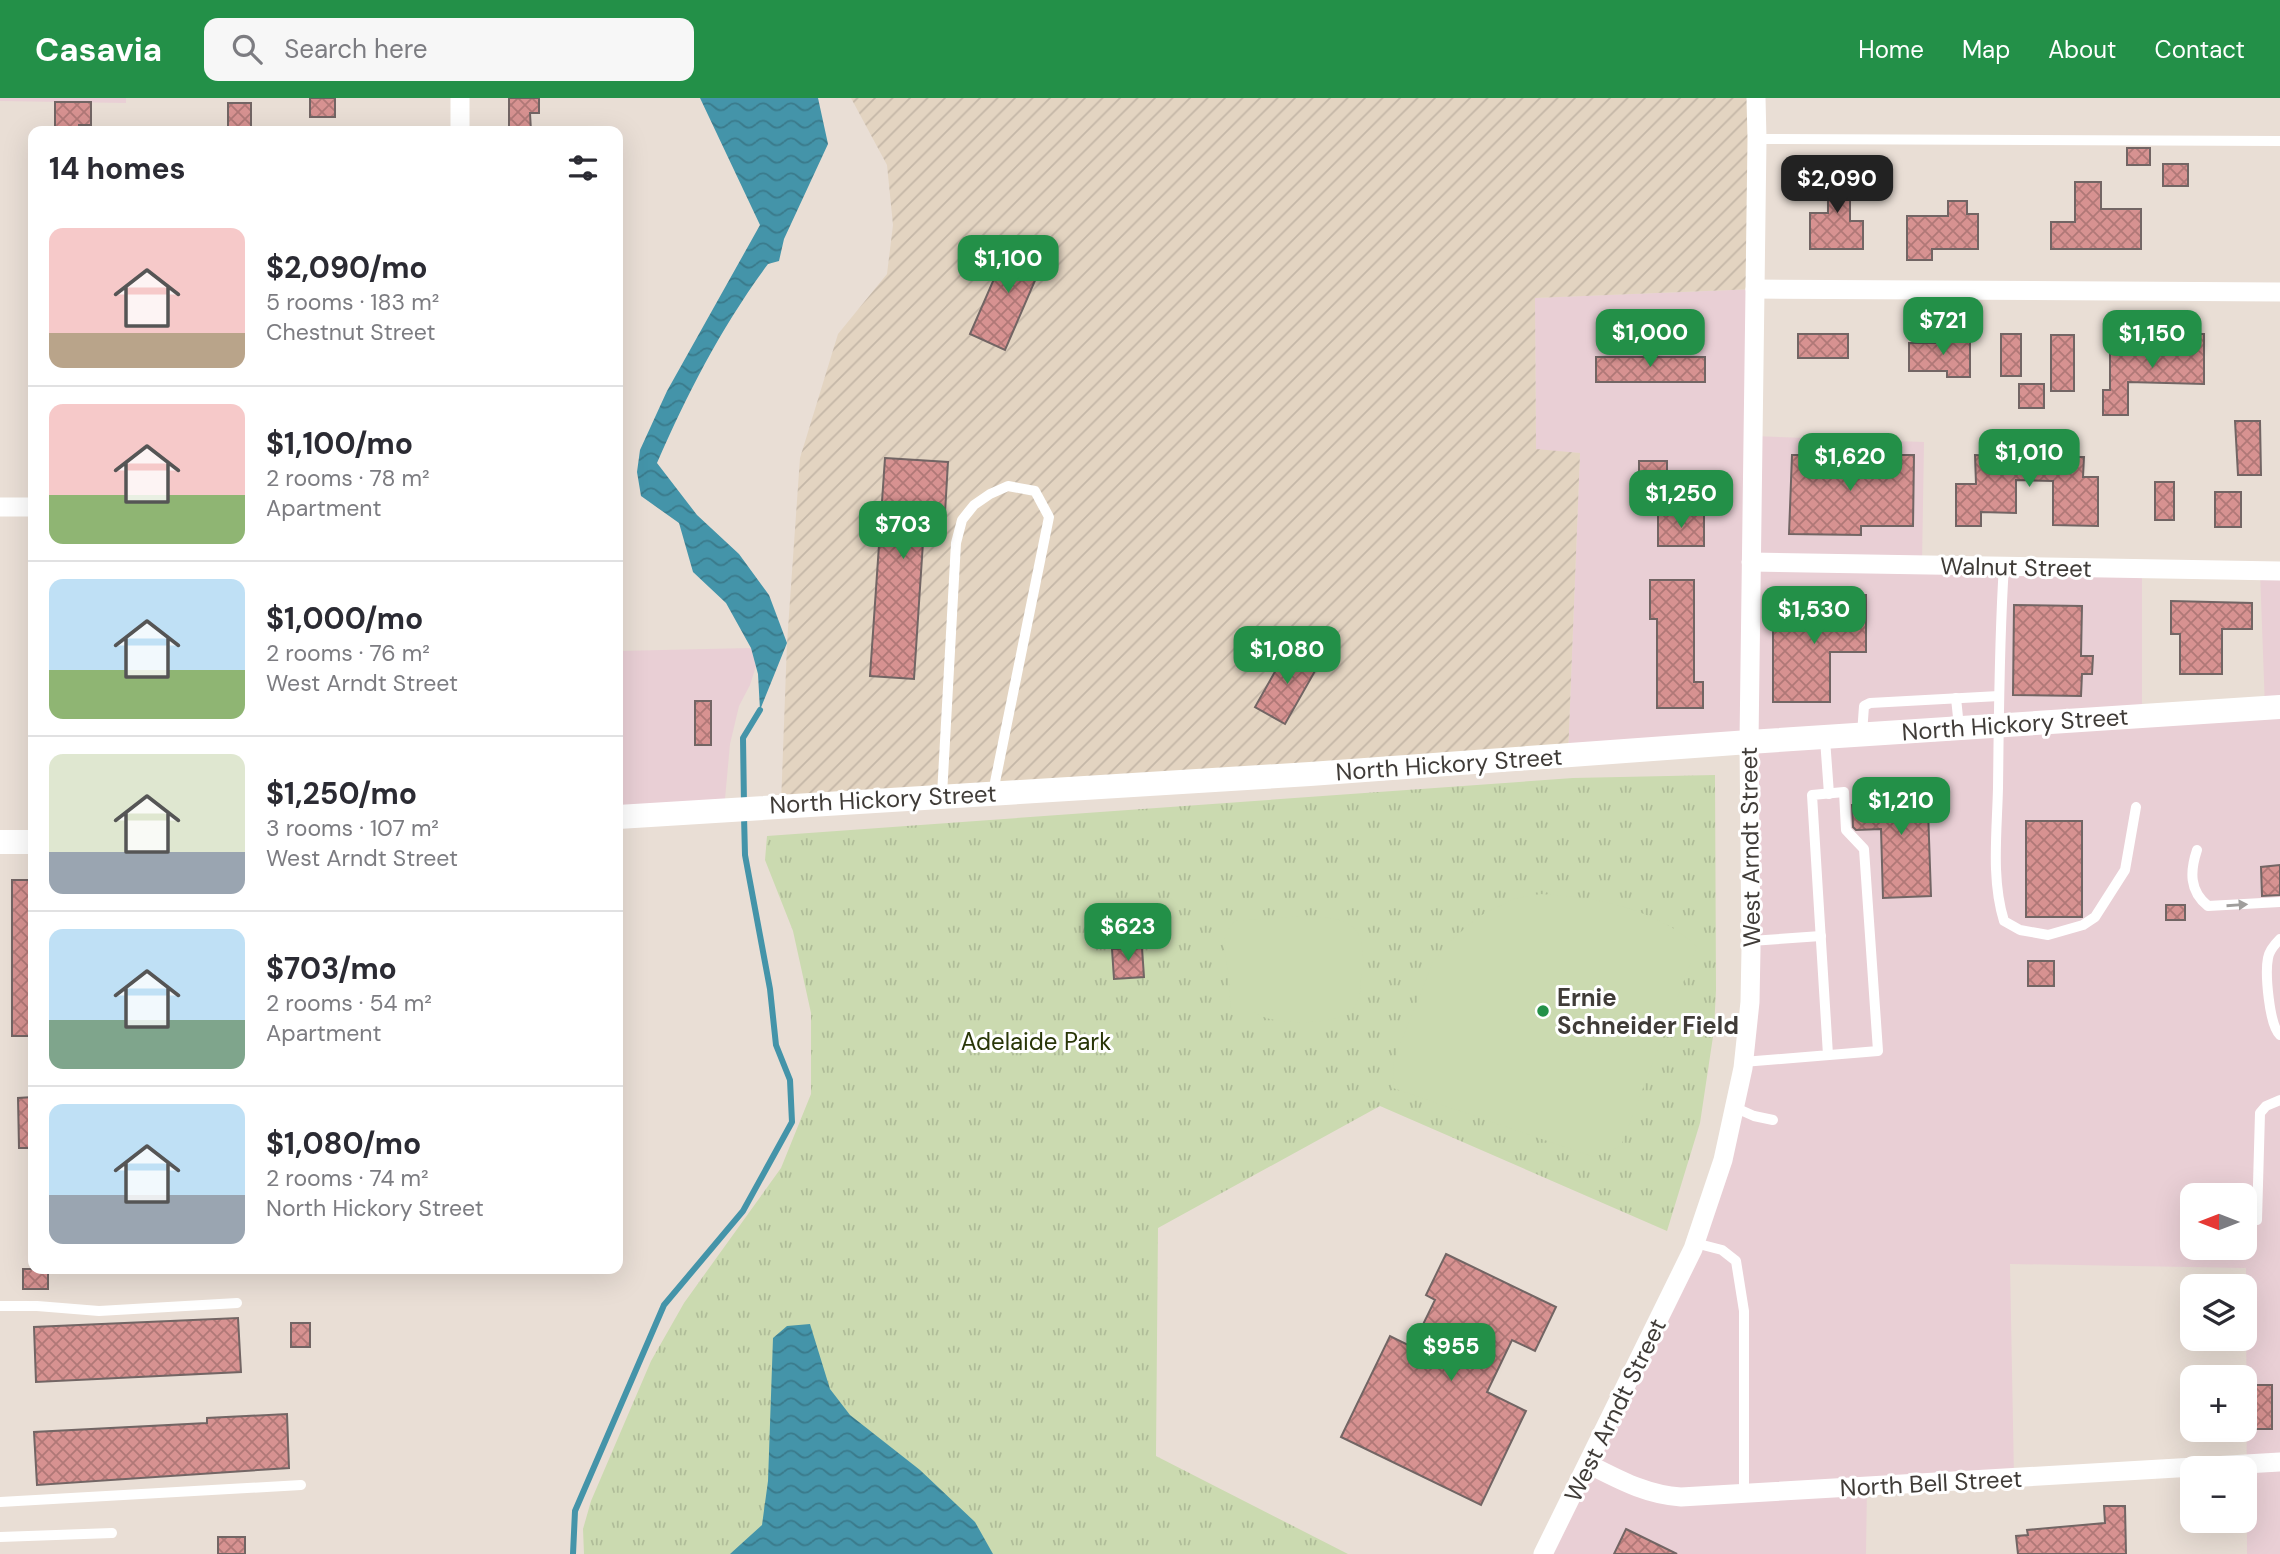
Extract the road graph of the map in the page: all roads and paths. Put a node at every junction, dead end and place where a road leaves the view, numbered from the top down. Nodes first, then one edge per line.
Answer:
1 (460, 98) edge
2 (1756, 98) edge
3 (460, 126) edge
4 (1757, 139) junction
5 (2280, 141) edge
6 (1755, 289) junction
7 (2280, 292) edge
8 (0, 507) edge
9 (28, 507) edge
10 (1751, 562) junction
11 (2004, 566) junction
12 (2280, 571) edge
13 (1999, 696) junction
14 (1956, 698) junction
15 (2280, 707) edge
16 (1998, 725) junction
17 (1959, 728) junction
18 (1862, 734) junction
19 (1825, 737) junction
20 (1749, 742) junction
21 (993, 792) junction
22 (1829, 794) junction
23 (942, 795) junction
24 (2136, 807) dead end
25 (623, 817) edge
26 (0, 842) edge
27 (28, 842) edge
28 (2197, 850) dead end
29 (2280, 902) edge
30 (1821, 936) junction
31 (2280, 939) edge
32 (1751, 941) junction
33 (2280, 1035) edge
34 (1828, 1055) junction
35 (1743, 1062) junction
36 (2280, 1100) edge
37 (1736, 1108) junction
38 (1773, 1120) dead end
39 (2258, 1185) edge
40 (1695, 1243) junction
41 (237, 1303) dead end
42 (0, 1306) edge
43 (2280, 1462) edge
44 (1588, 1464) junction
45 (302, 1485) dead end
46 (1744, 1494) junction
47 (0, 1502) edge
48 (112, 1533) dead end
49 (0, 1537) edge
50 (1543, 1554) edge

1 - 3 street
2 - 4 street, West Arndt Street
4 - 5 lane
4 - 6 street, West Arndt Street
6 - 7 street
6 - 10 street, West Arndt Street
8 - 9 street
10 - 11 street, Walnut Street
10 - 20 street, West Arndt Street
11 - 12 street, Walnut Street
11 - 13 lane
13 - 14 lane
13 - 16 lane
14 - 17 lane
14 - 18 lane
15 - 16 street, North Hickory Street
16 - 17 street, North Hickory Street
16 - 24 lane
17 - 18 street, North Hickory Street
18 - 19 street, North Hickory Street
19 - 20 street, North Hickory Street
19 - 22 lane
20 - 21 street, North Hickory Street
20 - 32 street, West Arndt Street
21 - 23 street, North Hickory Street
21 - 23 lane
22 - 30 lane
22 - 34 lane
23 - 25 street, North Hickory Street
26 - 27 street
28 -> 29 lane
30 - 32 lane
30 - 34 lane
31 - 33 lane
32 - 35 street, West Arndt Street
34 - 35 lane
35 - 37 street, West Arndt Street
36 - 39 lane
37 - 38 lane
37 - 40 street, West Arndt Street
40 - 44 street, West Arndt Street
40 - 46 lane
41 - 42 lane
43 - 46 street, North Bell Street
44 - 46 street, North Bell Street
44 - 50 street, West Arndt Street
45 - 47 lane
48 - 49 lane

